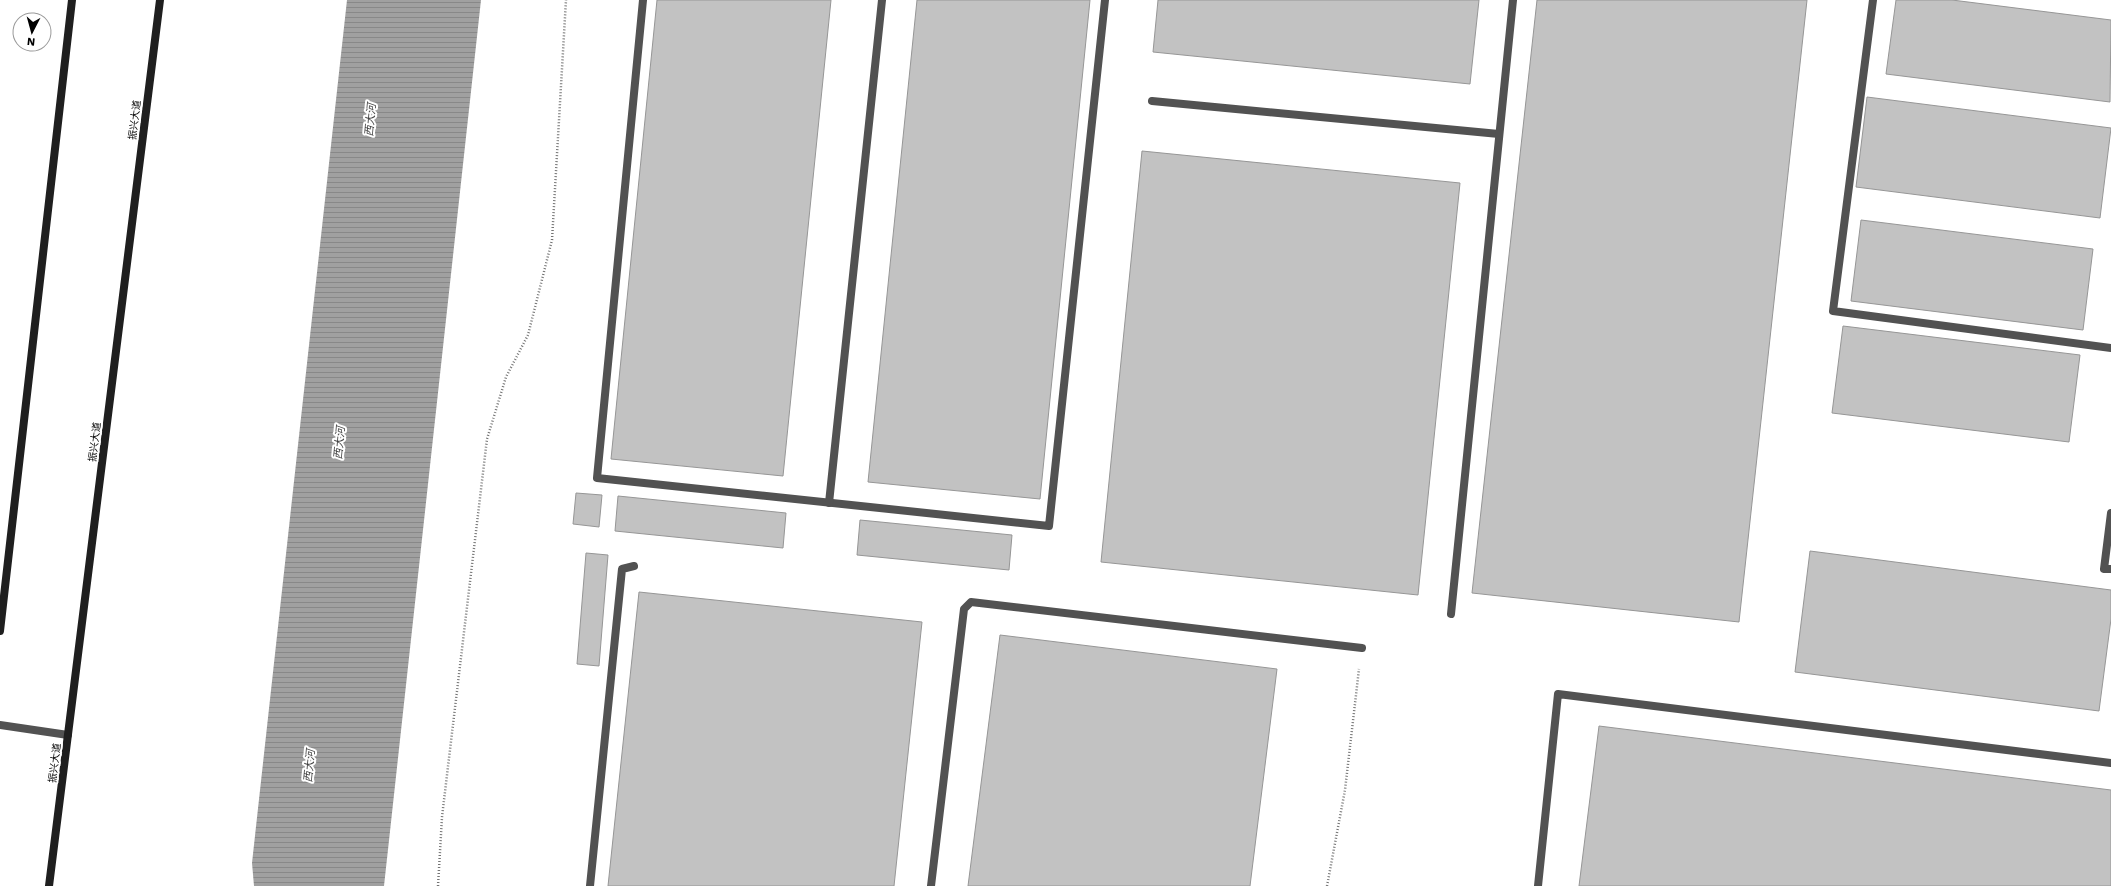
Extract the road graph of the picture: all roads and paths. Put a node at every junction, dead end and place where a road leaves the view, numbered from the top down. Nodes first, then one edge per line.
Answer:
1 (72, 0) edge
2 (160, 0) edge
3 (566, 0) edge
4 (643, 0) edge
5 (882, 0) edge
6 (1105, 0) edge
7 (1513, 0) edge
8 (1872, 0) edge
9 (1152, 101) dead end
10 (1500, 134) junction
11 (2111, 348) edge
12 (829, 503) junction
13 (2111, 513) edge
14 (634, 566) dead end
15 (2111, 569) edge
16 (1451, 614) dead end
17 (0, 631) edge
18 (1362, 648) joint
19 (0, 725) edge
20 (68, 735) junction
21 (2111, 763) edge
22 (49, 886) edge
23 (438, 886) edge
24 (590, 886) edge
25 (931, 886) edge
26 (1327, 886) edge
27 (1538, 886) edge

1 - 17 main road
2 - 20 main road, 振兴大道
3 - 23 path
4 - 12 lane
5 - 12 lane
6 - 12 lane
7 - 10 lane
8 - 11 lane
9 - 10 lane
10 - 16 lane
13 - 15 lane
14 - 24 lane
18 - 25 lane
18 - 26 path
19 - 20 lane
20 - 22 main road, 振兴大道
21 - 27 lane

